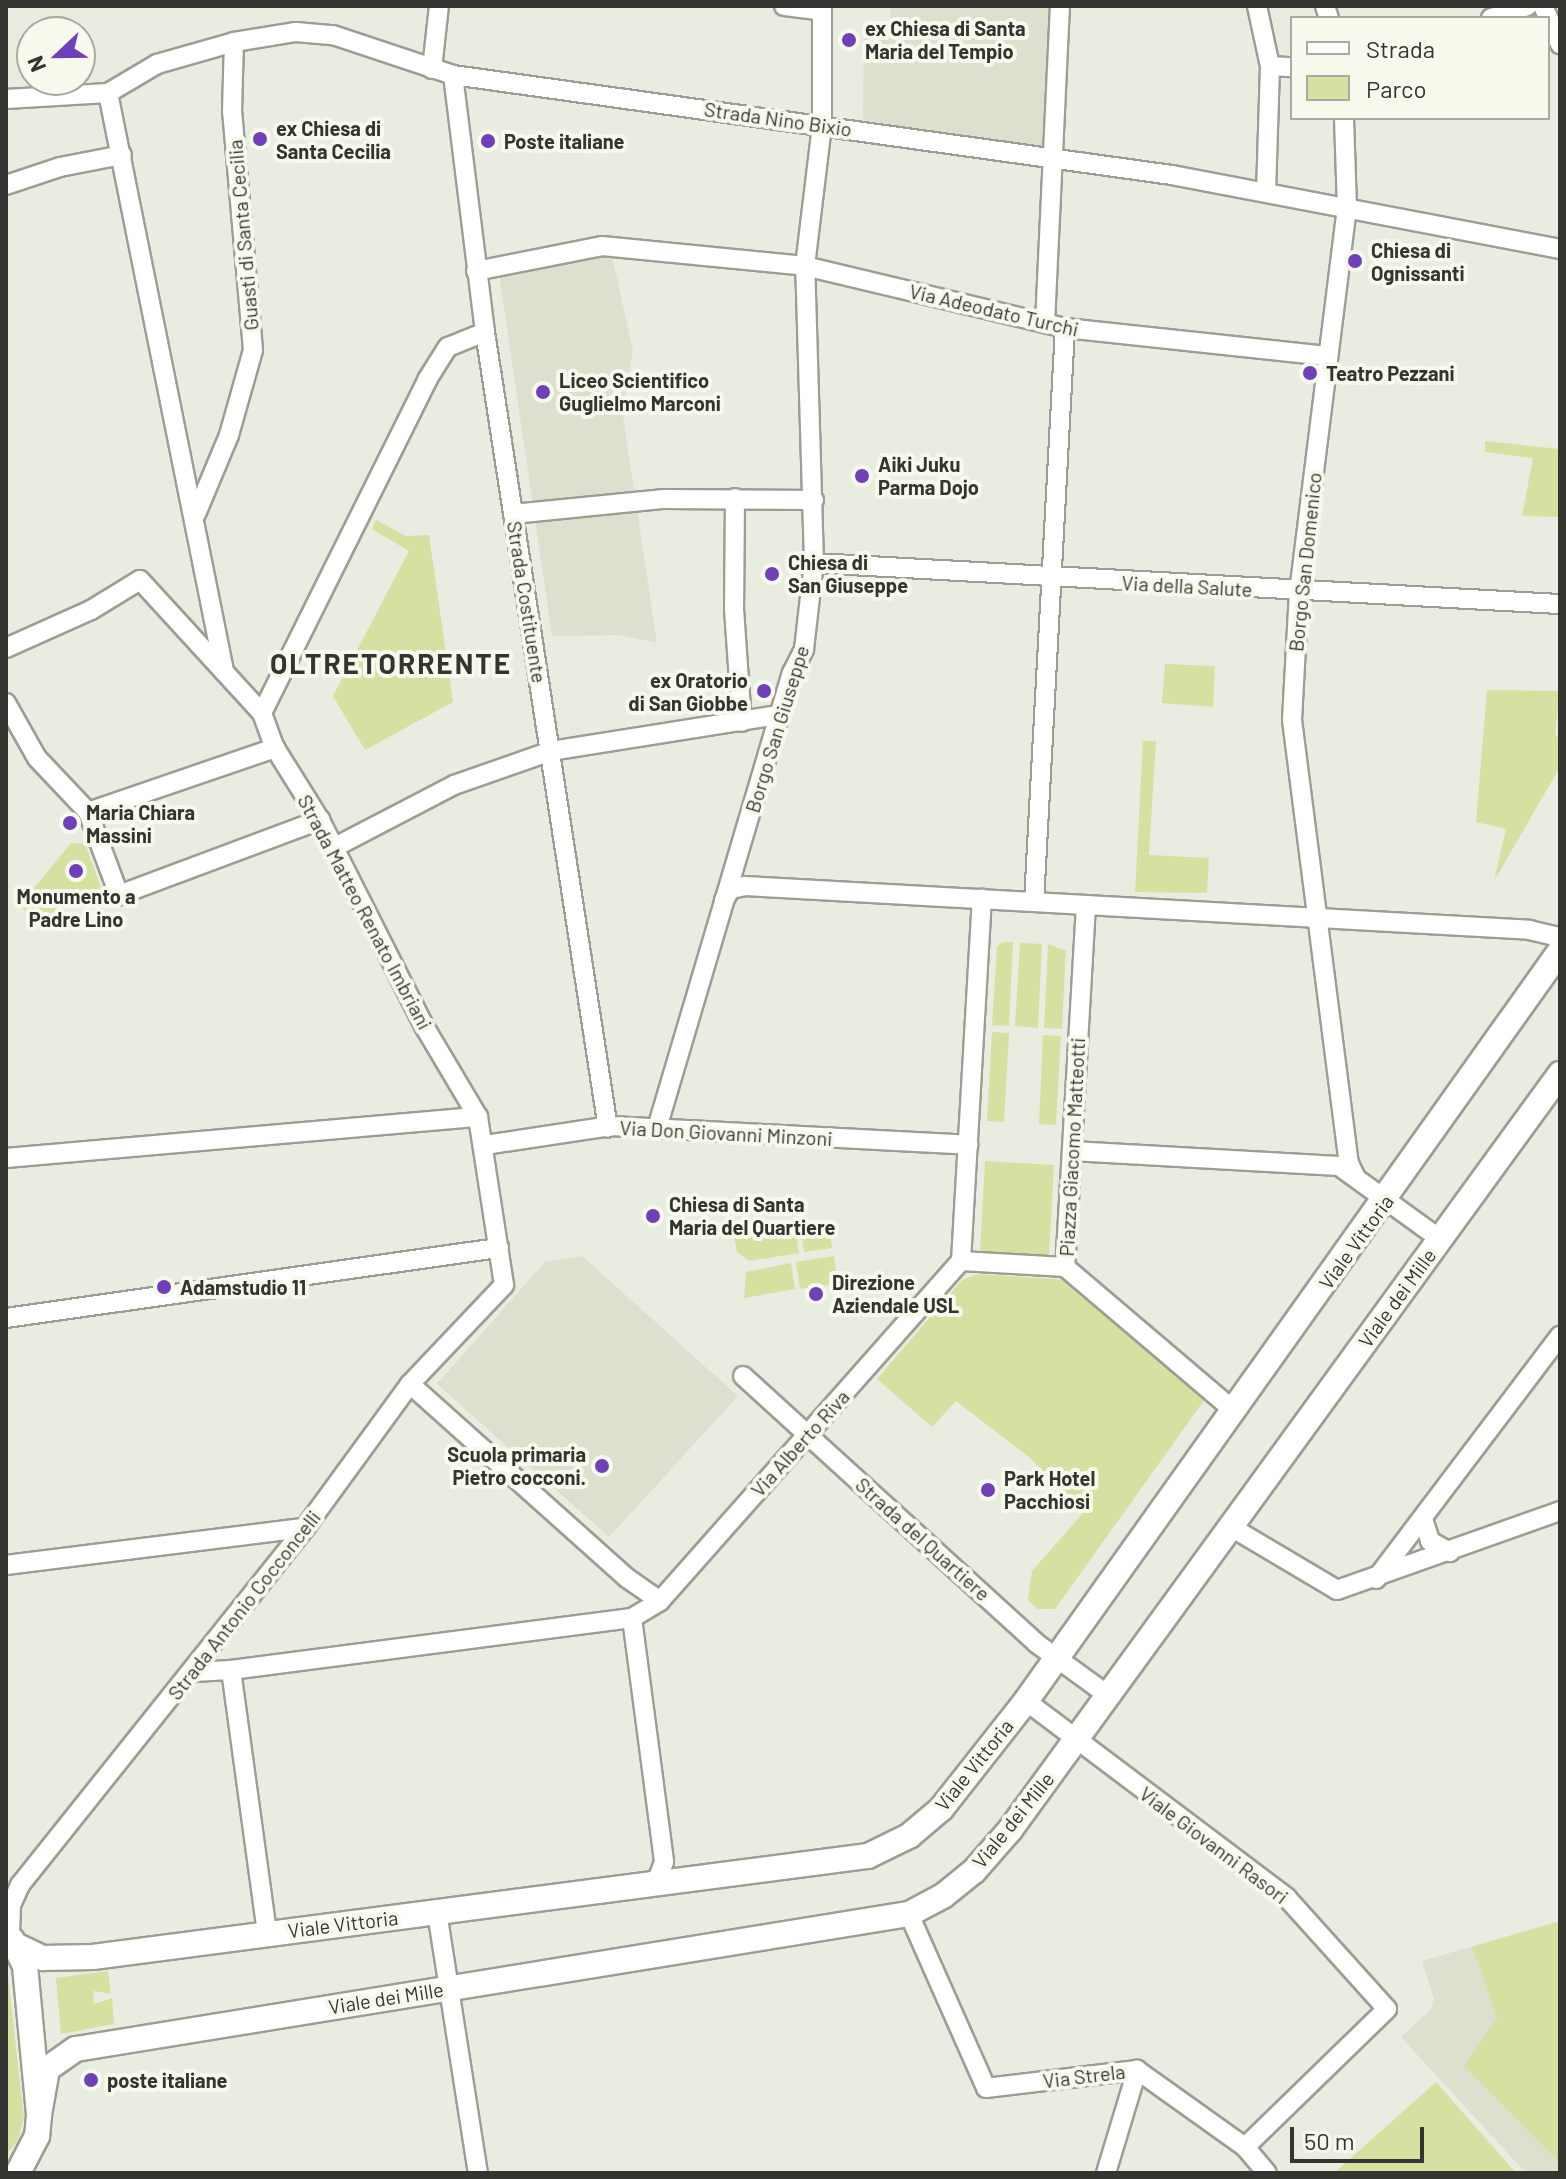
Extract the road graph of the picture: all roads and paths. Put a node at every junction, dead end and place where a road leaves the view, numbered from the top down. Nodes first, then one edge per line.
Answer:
1 (439, 6) edge
2 (784, 6) edge
3 (1060, 6) edge
4 (1257, 6) edge
5 (1527, 6) edge
6 (822, 8) edge
7 (1497, 16) edge
8 (1550, 22) edge
9 (234, 42) junction
10 (1560, 44) edge
11 (1270, 66) junction
12 (1290, 67) edge
13 (432, 69) junction
14 (453, 75) junction
15 (108, 93) junction
16 (6, 99) edge
17 (1344, 120) edge
18 (822, 125) junction
19 (122, 155) junction
20 (1051, 159) junction
21 (6, 185) edge
22 (1266, 192) junction
23 (1347, 207) junction
24 (1560, 249) edge
25 (805, 266) junction
26 (476, 271) junction
27 (1045, 323) junction
28 (1065, 328) junction
29 (485, 332) junction
30 (1328, 356) junction
31 (735, 498) junction
32 (814, 500) junction
33 (196, 514) junction
34 (513, 514) junction
35 (814, 563) junction
36 (1052, 578) junction
37 (1299, 591) junction
38 (1560, 604) edge
39 (6, 648) edge
40 (224, 671) junction
41 (6, 703) edge
42 (262, 713) junction
43 (779, 715) junction
44 (742, 722) junction
45 (275, 748) junction
46 (551, 751) junction
47 (88, 812) junction
48 (320, 820) junction
49 (335, 847) junction
50 (982, 899) junction
51 (724, 900) junction
52 (1034, 902) junction
53 (1086, 905) junction
54 (1318, 918) junction
55 (1560, 937) edge
56 (1560, 951) edge
57 (1560, 1074) edge
58 (478, 1117) junction
59 (608, 1128) junction
60 (657, 1128) junction
61 (485, 1145) junction
62 (968, 1145) junction
63 (1072, 1151) junction
64 (6, 1158) edge
65 (1355, 1176) junction
66 (1386, 1200) junction
67 (1440, 1239) junction
68 (499, 1248) junction
69 (961, 1261) junction
70 (1065, 1267) junction
71 (504, 1285) joint
72 (6, 1318) edge
73 (1560, 1336) edge
74 (743, 1376) dead end
75 (410, 1384) junction
76 (1234, 1411) junction
77 (807, 1434) junction
78 (1560, 1511) edge
79 (1423, 1519) junction
80 (1231, 1527) junction
81 (305, 1528) junction
82 (1450, 1552) junction
83 (6, 1565) edge
84 (1375, 1580) junction
85 (660, 1601) junction
86 (632, 1618) junction
87 (1057, 1658) junction
88 (231, 1670) junction
89 (193, 1672) junction
90 (1109, 1696) junction
91 (1026, 1701) junction
92 (1079, 1736) junction
93 (646, 1884) junction
94 (437, 1912) junction
95 (909, 1914) junction
96 (267, 1934) junction
97 (11, 1939) edge
98 (447, 1989) junction
99 (1137, 2070) junction
100 (39, 2115) junction
101 (33, 2146) junction
102 (1245, 2147) junction
103 (6, 2173) edge
104 (18, 2173) edge
105 (478, 2173) edge
106 (1106, 2173) edge
107 (1267, 2173) edge

1 - 13 street
2 - 6 street
3 - 20 street
4 - 11 street
5 - 7 street
6 - 18 street, Borgo San Giuseppe
8 - 10 street
9 - 13 street, Strada Nino Bixio
9 - 15 street, Strada Nino Bixio
9 - 33 street, Guasti di Santa Cecilia
11 - 12 street
11 - 22 street
13 - 14 street, Strada Nino Bixio
14 - 18 street, Strada Nino Bixio
14 - 26 street, Strada Costituente
15 - 16 street, Strada Nino Bixio
15 - 19 street
17 - 23 street, Borgo San Domenico
18 - 20 street, Strada Nino Bixio
18 - 25 street, Borgo San Giuseppe
19 - 21 street
19 - 33 street
20 - 22 street, Strada Nino Bixio
20 - 27 street
22 - 23 street, Strada Nino Bixio
23 - 24 street, Strada Nino Bixio
23 - 30 street, Borgo San Domenico
25 - 26 street, Via Adeodato Turchi
25 - 27 street, Via Adeodato Turchi
25 - 32 street, Borgo San Giuseppe
26 - 29 street, Strada Costituente
27 - 28 street, Via Adeodato Turchi
28 - 30 street, Via Adeodato Turchi
28 - 36 street
29 - 34 street, Strada Costituente
29 - 42 street
30 - 37 street, Borgo San Domenico
31 - 32 street
31 - 34 street
31 - 44 street
32 - 35 street, Borgo San Giuseppe
33 - 40 street
34 - 46 street, Strada Costituente
35 - 36 street, Via della Salute
35 - 43 street, Borgo San Giuseppe
36 - 37 street, Via della Salute
36 - 52 street
37 - 38 street, Via della Salute
37 - 54 street, Borgo San Domenico
39 - 40 street, Strada Matteo Renato Imbriani
40 - 42 street, Strada Matteo Renato Imbriani
41 - 47 street
42 - 45 street, Strada Matteo Renato Imbriani
43 - 44 street
43 - 51 street, Borgo San Giuseppe
44 - 46 street
45 - 47 street
45 - 48 street, Strada Matteo Renato Imbriani
46 - 49 street
46 - 59 street, Strada Costituente
47 - 48 street
48 - 49 street, Strada Matteo Renato Imbriani
49 - 58 street, Strada Matteo Renato Imbriani
50 - 51 street
50 - 52 street
50 - 62 street
51 - 60 street, Borgo San Giuseppe
52 - 53 street
53 - 54 street
53 - 63 street, Piazza Giacomo Matteotti
54 - 55 street
54 - 65 street, Borgo San Domenico
56 - 66 main road, Viale Vittoria
57 - 67 main road, Viale dei Mille
58 - 61 street, Strada Matteo Renato Imbriani
58 - 64 street
59 - 60 street, Via Don Giovanni Minzoni
59 - 61 street, Via Don Giovanni Minzoni
60 - 62 street, Via Don Giovanni Minzoni
61 - 68 street, Strada Matteo Renato Imbriani
62 - 69 street
63 - 65 street
63 - 70 street, Piazza Giacomo Matteotti
65 - 66 street
66 - 67 street
66 - 76 main road, Viale Vittoria
67 - 80 main road, Viale dei Mille
68 - 71 street, Strada Matteo Renato Imbriani
68 - 72 street
69 - 70 street, Piazza Giacomo Matteotti
69 - 77 street, Via Alberto Riva
70 - 76 street
71 - 75 street, Strada Antonio Cocconcelli
73 - 79 street
74 - 77 street, Strada del Quartiere
75 - 81 street, Strada Antonio Cocconcelli
75 - 85 street
76 - 87 main road, Viale Vittoria
77 - 85 street, Via Alberto Riva
77 - 87 street, Strada del Quartiere
78 - 82 street
79 - 82 street
79 - 84 street
80 - 84 street
80 - 90 main road, Viale dei Mille
81 - 83 street
81 - 89 street, Strada Antonio Cocconcelli
82 - 84 street
85 - 86 street, Via Alberto Riva
86 - 88 street
86 - 93 street
87 - 90 street, Strada del Quartiere
87 - 91 main road, Viale Vittoria
88 - 89 street
88 - 96 street
89 - 97 street, Strada Antonio Cocconcelli
90 - 92 main road, Viale dei Mille
91 - 92 street, Viale Giovanni Rasori
91 - 93 main road, Viale Vittoria
92 - 95 main road, Viale dei Mille
92 - 102 street, Viale Giovanni Rasori
93 - 94 main road, Viale Vittoria
94 - 96 main road, Viale Vittoria
94 - 98 street
95 - 98 main road, Viale dei Mille
95 - 99 street, Via Strela
96 - 97 main road, Viale Vittoria
97 - 100 main road
98 - 100 main road, Viale dei Mille
98 - 105 street
99 - 102 street, Via Strela
99 - 106 street
100 - 101 main road, Viale dei Mille
101 - 103 main road
101 - 104 main road, Viale dei Mille
102 - 107 street, Via Strela

